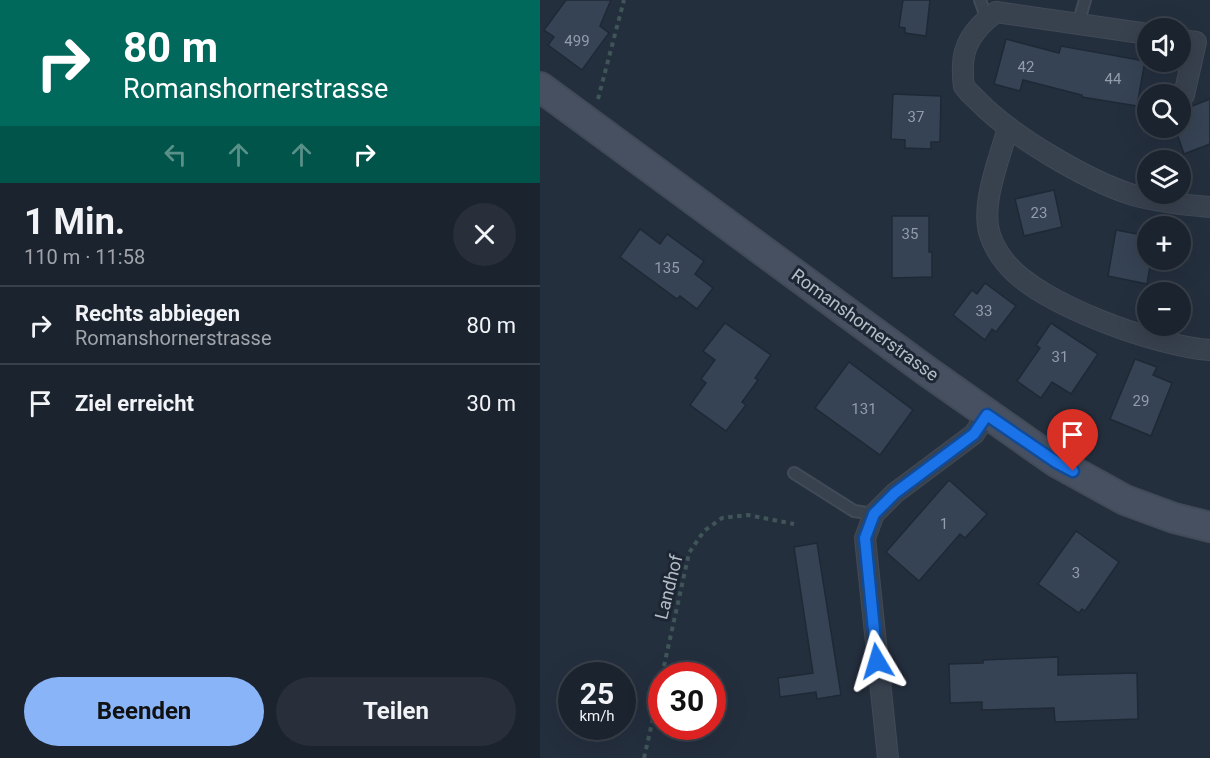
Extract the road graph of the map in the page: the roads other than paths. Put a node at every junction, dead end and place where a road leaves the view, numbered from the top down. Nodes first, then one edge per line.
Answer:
1 (980, 0) edge
2 (1084, 0) edge
3 (987, 19) junction
4 (1078, 24) junction
5 (1137, 32) edge
6 (1191, 41) edge
7 (1191, 64) edge
8 (540, 87) edge
9 (1008, 128) junction
10 (1210, 207) edge
11 (1210, 350) edge
12 (987, 415) junction
13 (794, 473) dead end
14 (874, 514) junction
15 (1210, 528) edge
16 (888, 758) edge

1 - 3 lane
2 - 4 lane
3 - 4 street
3 - 9 street
4 - 5 street
6 - 7 street
8 - 12 main road, Romanshornerstrasse
9 - 10 street
9 - 11 street
12 - 14 street
12 - 15 main road, Romanshornerstrasse
13 - 14 lane
14 - 16 street

